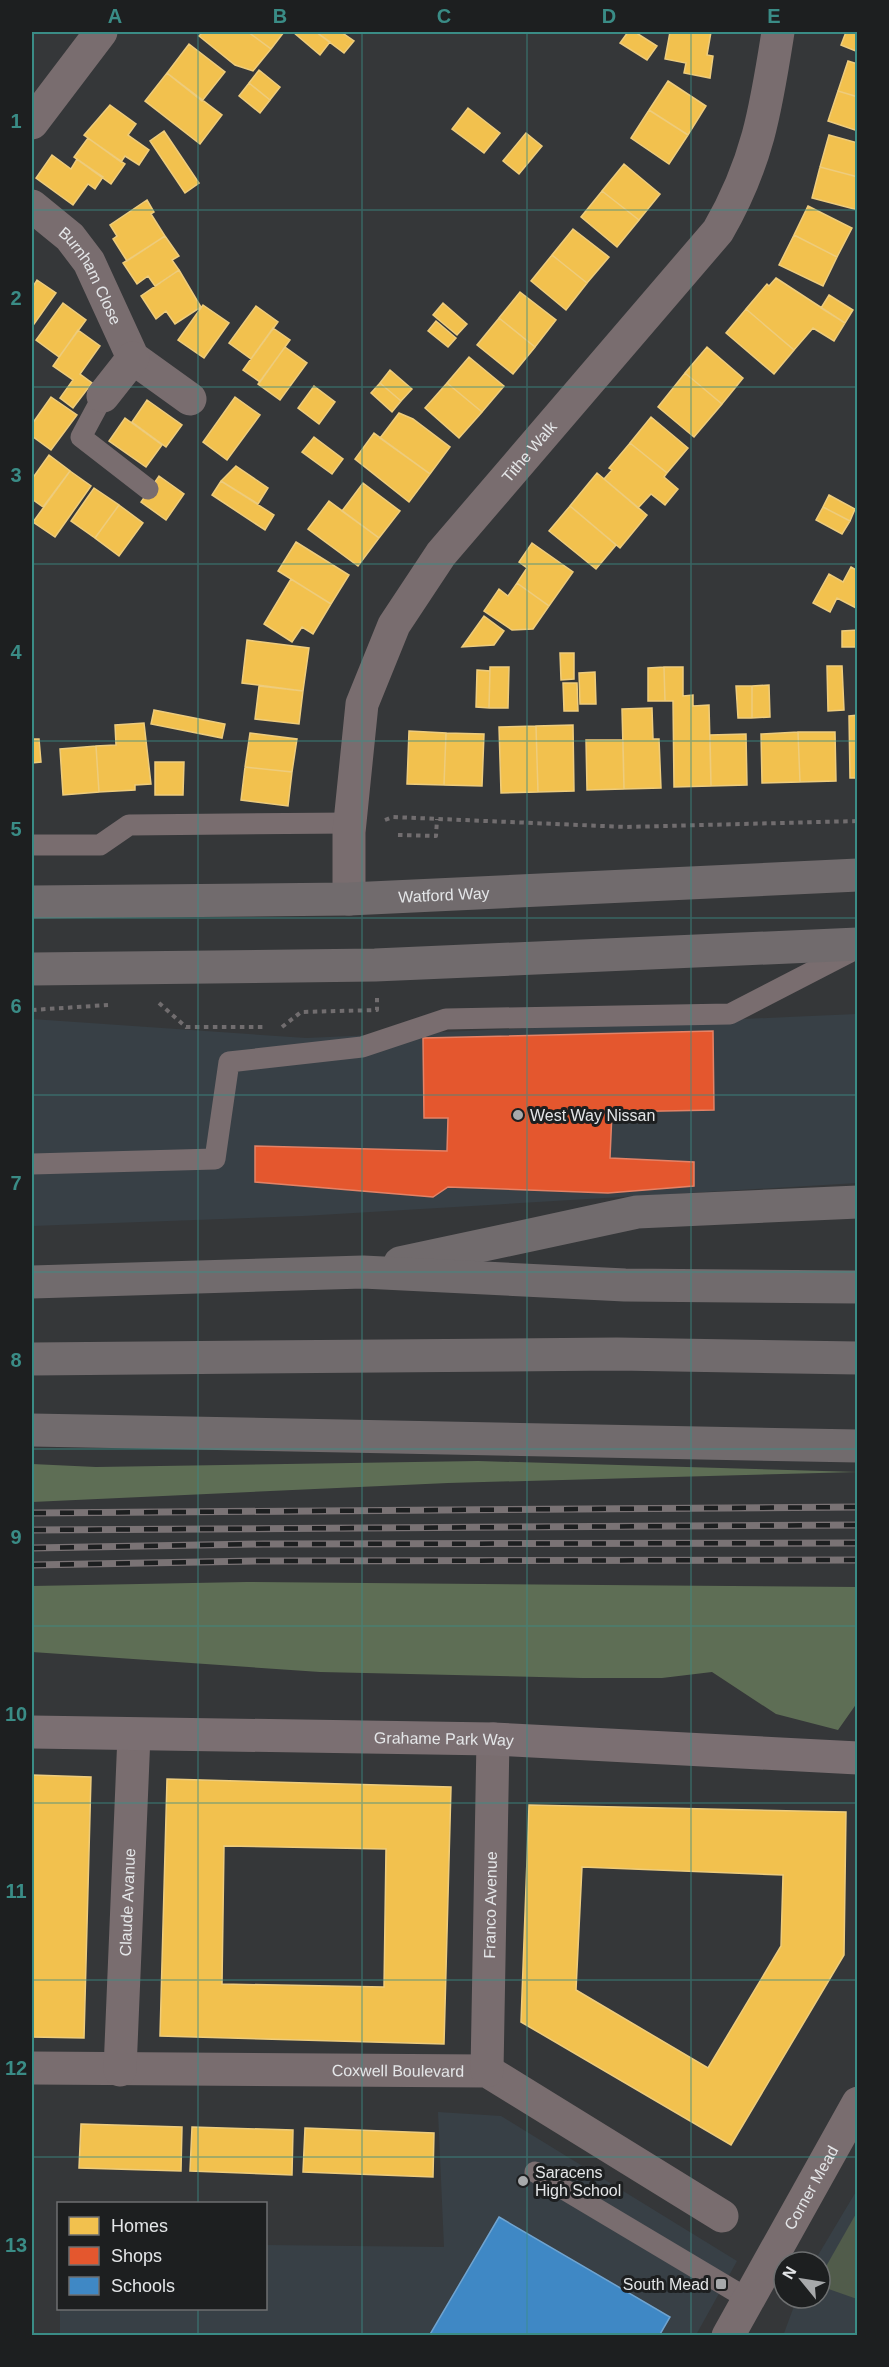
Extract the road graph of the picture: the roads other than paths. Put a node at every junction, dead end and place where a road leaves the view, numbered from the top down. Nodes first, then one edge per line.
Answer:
1 (101, 32) edge
2 (778, 32) edge
3 (37, 104) edge
4 (32, 206) edge
5 (133, 358) junction
6 (103, 396) joint
7 (190, 399) dead end
8 (148, 489) dead end
9 (350, 827) junction
10 (32, 845) edge
11 (858, 874) edge
12 (349, 899) junction
13 (32, 902) edge
14 (858, 946) edge
15 (33, 970) edge
16 (32, 1164) edge
17 (858, 1202) edge
18 (363, 1272) junction
19 (32, 1282) edge
20 (858, 1287) edge
21 (858, 1358) edge
22 (32, 1359) edge
23 (32, 1430) edge
24 (858, 1446) edge
25 (32, 1732) edge
26 (134, 1735) junction
27 (493, 1739) junction
28 (858, 1758) edge
29 (32, 2068) edge
30 (120, 2070) junction
31 (487, 2071) junction
32 (858, 2103) edge
33 (535, 2172) dead end
34 (722, 2216) dead end
35 (748, 2299) junction
36 (728, 2336) edge

1 - 3 street
2 - 9 street, Tithe Walk
4 - 5 street, Burnham Close
5 - 6 street
5 - 7 street, Burnham Close
6 - 8 lane
9 - 10 lane
9 - 12 street, Tithe Walk
11 - 12 highway, Watford Way
12 - 13 highway, Watford Way
14 - 15 highway
14 - 16 lane
17 - 18 highway
18 - 19 highway
18 - 20 highway
21 - 22 highway
23 - 24 highway
25 - 26 street, Grahame Park Way
26 - 27 street, Grahame Park Way
26 - 30 street, Claude Avanue
27 - 28 street, Grahame Park Way
27 - 31 street, Franco Avenue
29 - 30 street, Coxwell Boulevard
30 - 31 street, Coxwell Boulevard
31 - 34 street, Coxwell Boulevard
32 - 35 street, Corner Mead
33 - 35 lane
35 - 36 street, Corner Mead

